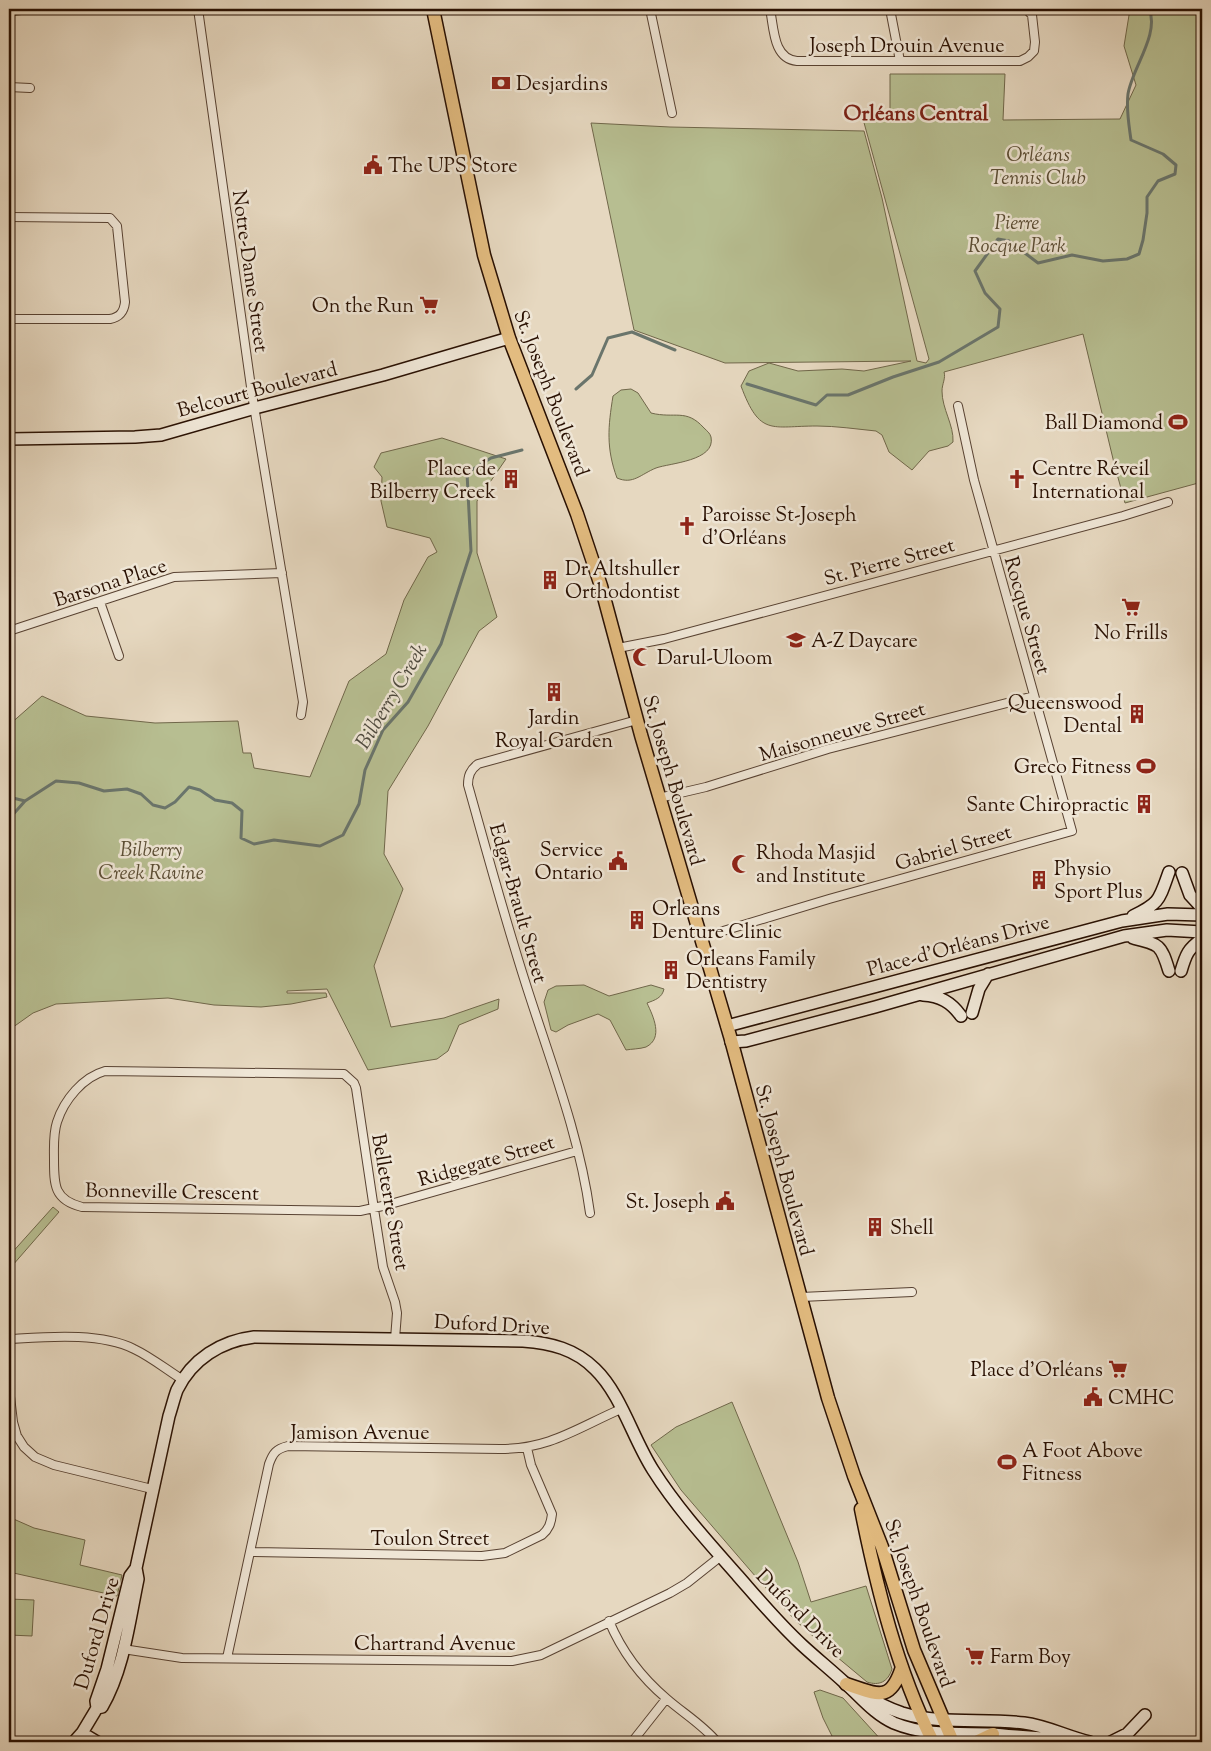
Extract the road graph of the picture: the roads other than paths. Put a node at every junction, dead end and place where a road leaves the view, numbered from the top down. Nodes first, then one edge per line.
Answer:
1 (198, 9) edge
2 (433, 9) edge
3 (650, 9) edge
4 (770, 9) edge
5 (890, 9) edge
6 (1026, 9) edge
7 (900, 61) junction
8 (9, 87) edge
9 (30, 88) dead end
10 (672, 114) dead end
11 (9, 217) edge
12 (9, 319) edge
13 (509, 338) junction
14 (958, 406) dead end
15 (255, 408) junction
16 (9, 439) edge
17 (1168, 502) dead end
18 (993, 549) junction
19 (282, 573) junction
20 (100, 602) junction
21 (9, 631) edge
22 (618, 648) junction
23 (119, 656) dead end
24 (1034, 696) junction
25 (301, 715) dead end
26 (637, 720) junction
27 (659, 798) junction
28 (1072, 831) joint
29 (1169, 872) dead end
30 (1182, 873) dead end
31 (1202, 908) edge
32 (1202, 916) edge
33 (1122, 921) junction
34 (1202, 932) edge
35 (1124, 936) junction
36 (700, 938) junction
37 (1202, 939) edge
38 (1169, 971) dead end
39 (1181, 971) dead end
40 (988, 974) junction
41 (919, 994) junction
42 (727, 1026) junction
43 (731, 1042) junction
44 (344, 1074) joint
45 (577, 1151) junction
46 (374, 1209) junction
47 (590, 1213) dead end
48 (912, 1292) dead end
49 (800, 1297) junction
50 (9, 1339) edge
51 (395, 1339) junction
52 (183, 1380) junction
53 (9, 1388) edge
54 (621, 1409) junction
55 (527, 1448) junction
56 (854, 1476) junction
57 (152, 1489) junction
58 (250, 1552) junction
59 (721, 1556) junction
60 (136, 1568) junction
61 (609, 1622) junction
62 (123, 1648) junction
63 (227, 1658) junction
64 (902, 1667) junction
65 (846, 1684) junction
66 (666, 1698) junction
67 (97, 1708) junction
68 (1145, 1715) dead end
69 (922, 1718) junction
70 (942, 1720) junction
71 (82, 1733) junction
72 (992, 1734) junction
73 (931, 1737) edge
74 (950, 1738) edge
75 (1077, 1739) junction
76 (74, 1742) edge
77 (97, 1742) edge
78 (632, 1742) edge
79 (717, 1742) edge
80 (976, 1742) edge
81 (1090, 1742) edge
82 (1111, 1742) edge

1 - 15 street, Notre-Dame Street
2 - 13 main road, St. Joseph Boulevard
3 - 10 street
4 - 7 street, Joseph Drouin Avenue
5 - 7 street
6 - 7 street, Joseph Drouin Avenue
8 - 9 street
11 - 12 street
13 - 15 street, Belcourt Boulevard
13 - 22 main road, St. Joseph Boulevard
14 - 18 street, Rocque Street
15 - 16 street, Belcourt Boulevard
15 - 19 street, Notre-Dame Street
17 - 18 street, St. Pierre Street
18 - 22 street, St. Pierre Street
18 - 24 street, Rocque Street
19 - 20 street, Barsona Place
19 - 25 street, Notre-Dame Street
20 - 21 street, Barsona Place
20 - 23 street
22 - 26 main road, St. Joseph Boulevard
24 - 27 street, Maisonneuve Street
24 - 28 street, Rocque Street
26 - 27 main road, St. Joseph Boulevard
26 - 45 street, Edgar-Brault Street
27 - 36 main road, St. Joseph Boulevard
28 - 36 street, Gabriel Street
29 - 33 street
30 - 31 street
32 - 33 street, Place-d'Orléans Drive
33 - 42 street, Place-d'Orléans Drive
34 - 35 street, Place-d'Orléans Drive
35 - 38 street
35 - 40 street, Place-d'Orléans Drive
36 - 42 main road, St. Joseph Boulevard
37 - 39 street
40 - 41 street, Place-d'Orléans Drive
40 - 41 street
41 - 43 street, Place-d'Orléans Drive
42 - 43 main road, St. Joseph Boulevard
43 - 49 main road, St. Joseph Boulevard
44 - 46 street, Belleterre Street
44 - 46 street, Bonneville Crescent
45 - 46 street, Ridgegate Street
45 - 47 street, Edgar-Brault Street
46 - 51 street, Belleterre Street
48 - 49 street
49 - 56 main road, St. Joseph Boulevard
50 - 52 street
51 - 52 street, Duford Drive
51 - 54 street, Duford Drive
52 - 57 street, Duford Drive
53 - 57 street
54 - 55 street, Jamison Avenue
54 - 59 street, Duford Drive
55 - 58 street, Jamison Avenue
55 - 58 street, Toulon Street
56 - 64 main road, St. Joseph Boulevard
56 - 70 main road, St. Joseph Boulevard
57 - 60 street, Duford Drive
58 - 63 street, Jamison Avenue
59 - 61 street, Chartrand Avenue
59 - 65 street, Duford Drive
60 - 62 street, Duford Drive
60 - 67 street, Duford Drive
61 - 63 street, Chartrand Avenue
61 - 66 street
62 - 63 street, Chartrand Avenue
62 - 67 street, Duford Drive
64 - 65 main road
64 - 69 main road, St. Joseph Boulevard
65 - 69 street, Duford Drive
65 - 73 street, Duford Drive
66 - 78 street
66 - 79 street
67 - 71 street, Duford Drive
68 - 82 street
69 - 70 street
69 - 73 main road, St. Joseph Boulevard
70 - 74 main road, St. Joseph Boulevard
70 - 75 street
71 - 76 street, Duford Drive
71 - 77 street
72 - 74 street
72 - 75 street
72 - 80 main road
73 - 74 street
75 - 81 street

